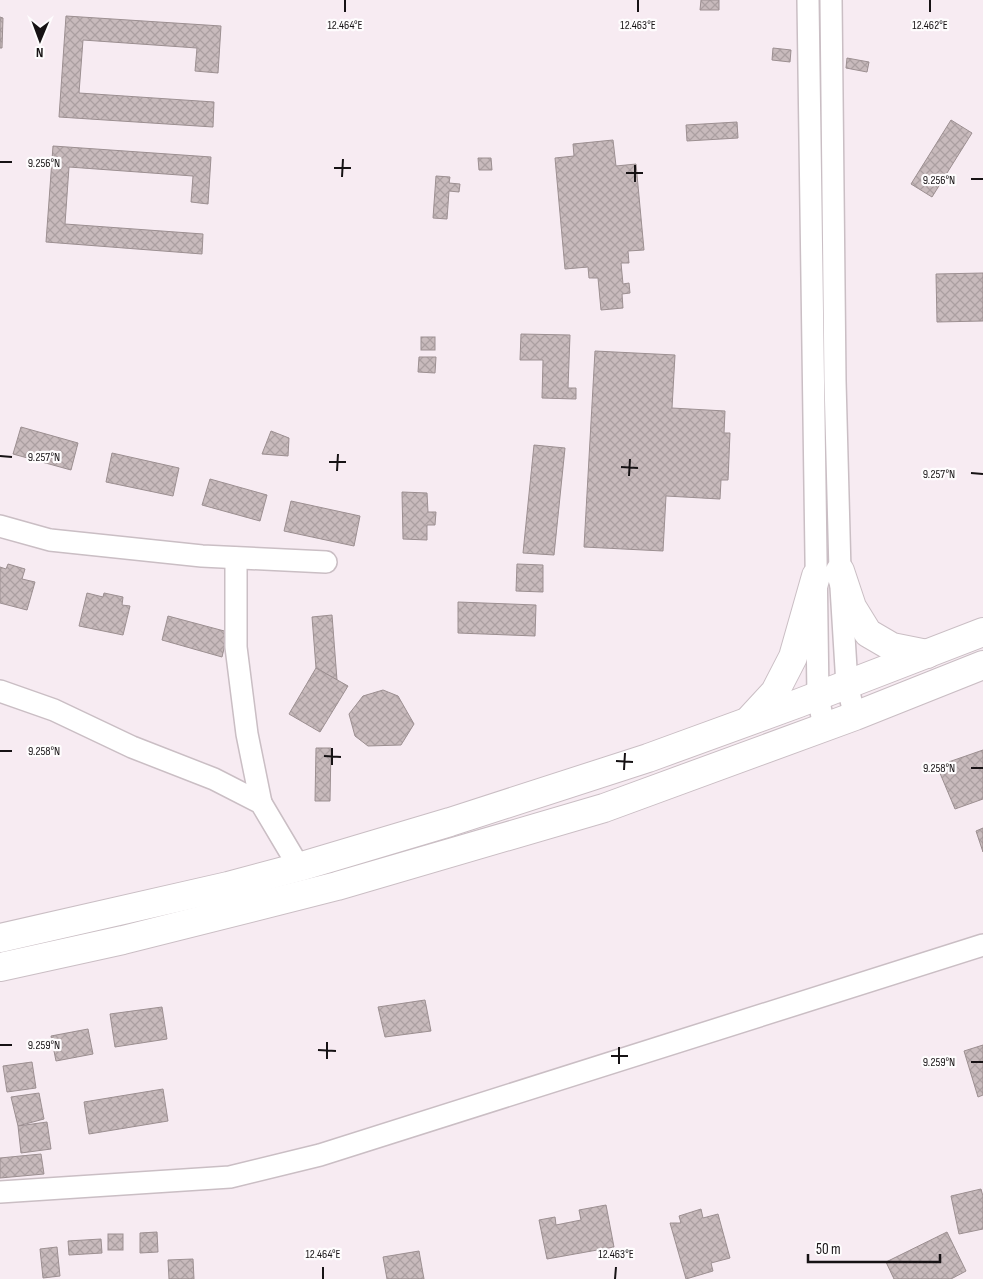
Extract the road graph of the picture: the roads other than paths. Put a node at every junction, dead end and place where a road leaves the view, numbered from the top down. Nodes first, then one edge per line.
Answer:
1 (808, 0) edge
2 (831, 0) edge
3 (0, 526) edge
4 (236, 558) junction
5 (326, 562) dead end
6 (828, 574) junction
7 (983, 632) edge
8 (926, 654) junction
9 (983, 665) edge
10 (847, 685) junction
11 (0, 691) edge
12 (818, 696) junction
13 (855, 716) junction
14 (748, 722) junction
15 (824, 727) junction
16 (261, 804) junction
17 (299, 867) junction
18 (0, 938) edge
19 (983, 945) edge
20 (0, 967) edge
21 (0, 1192) edge

1 - 6 street
2 - 6 street
3 - 4 street
4 - 5 street
4 - 16 street
6 - 8 main road
6 - 10 street
6 - 12 street
6 - 14 main road
7 - 8 main road
8 - 10 main road
9 - 13 main road
10 - 12 main road
10 - 13 street
11 - 16 street
12 - 14 main road
12 - 15 street
13 - 15 main road
14 - 17 main road
15 - 20 main road
16 - 17 street
17 - 18 main road
19 - 21 street

